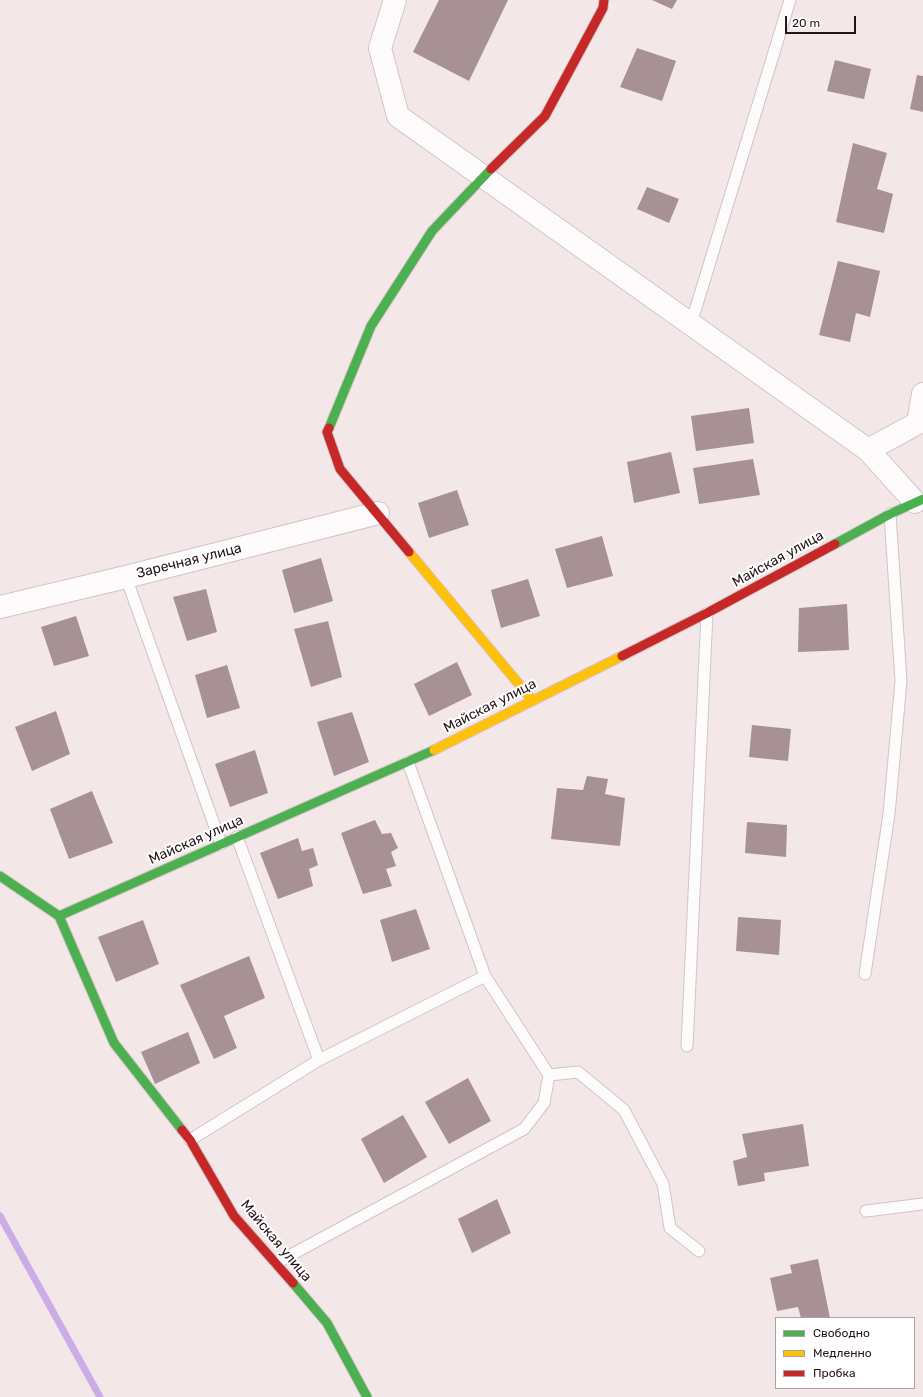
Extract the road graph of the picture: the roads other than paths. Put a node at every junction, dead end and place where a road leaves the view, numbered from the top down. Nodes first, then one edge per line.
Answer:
1 (395, 0) edge
2 (604, 0) edge
3 (790, 0) edge
4 (483, 177) junction
5 (691, 324) junction
6 (923, 394) edge
7 (868, 450) junction
8 (919, 500) edge
9 (378, 513) junction
10 (890, 514) junction
11 (126, 578) junction
12 (0, 607) edge
13 (707, 614) junction
14 (533, 701) junction
15 (408, 762) junction
16 (237, 838) junction
17 (221, 844) junction
18 (0, 876) edge
19 (58, 916) junction
20 (864, 974) dead end
21 (485, 976) junction
22 (687, 1046) dead end
23 (319, 1060) junction
24 (549, 1075) junction
25 (190, 1140) junction
26 (923, 1204) edge
27 (866, 1211) dead end
28 (699, 1251) dead end
29 (276, 1263) junction
30 (367, 1397) edge

1 - 4 street
2 - 4 street
3 - 5 lane
4 - 5 street
4 - 9 street
5 - 7 street
6 - 7 street
7 - 8 street
8 - 10 street, Майская улица
9 - 11 street, Заречная улица
9 - 14 street
10 - 13 street, Майская улица
10 - 20 lane
11 - 12 street, Заречная улица
11 - 17 lane
13 - 14 street, Майская улица
13 - 22 lane
14 - 15 street, Майская улица
15 - 16 street, Майская улица
15 - 21 lane
16 - 17 street, Майская улица
16 - 23 lane
17 - 19 street, Майская улица
18 - 19 street
19 - 25 street, Майская улица
21 - 23 lane
21 - 24 lane
23 - 25 lane
24 - 28 lane
24 - 29 lane
25 - 29 street, Майская улица
26 - 27 lane
29 - 30 street, Майская улица

